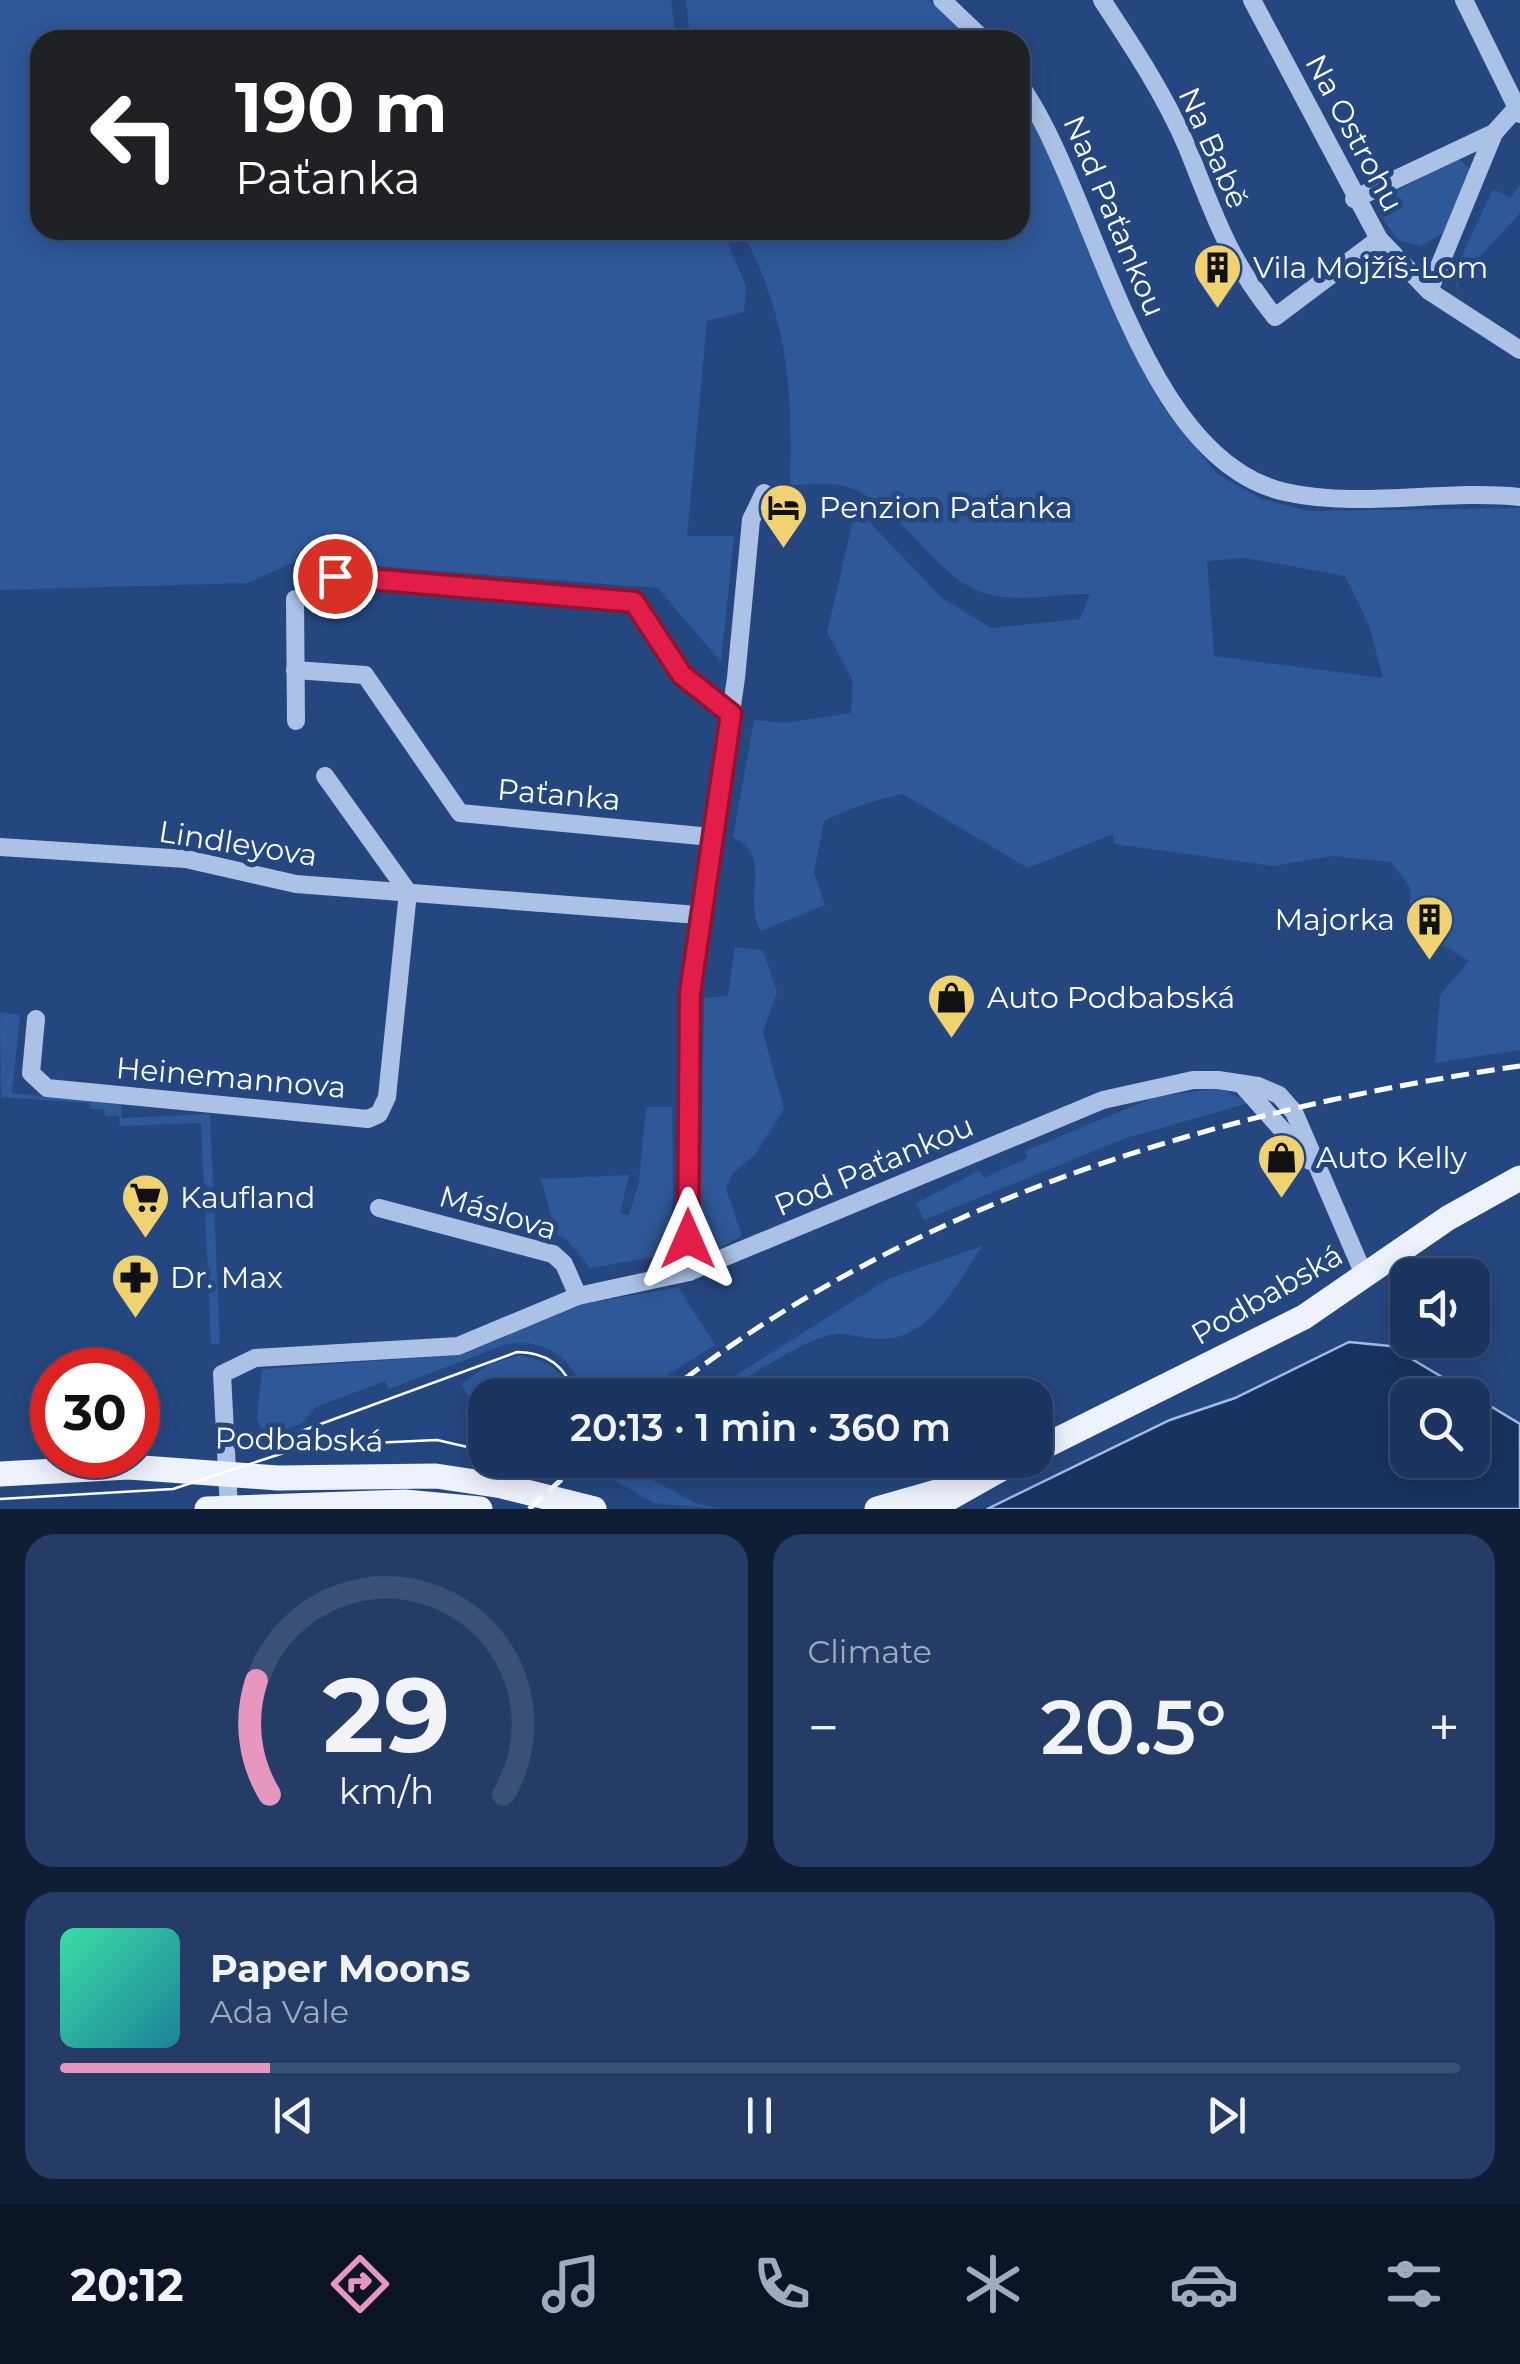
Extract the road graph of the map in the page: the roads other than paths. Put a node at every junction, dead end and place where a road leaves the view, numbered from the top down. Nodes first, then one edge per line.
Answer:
1 (942, 0) edge
2 (1102, 0) edge
3 (1252, 0) edge
4 (1464, 0) edge
5 (974, 30) edge
6 (1030, 100) edge
7 (1518, 109) edge
8 (1494, 134) junction
9 (1354, 199) junction
10 (1379, 239) junction
11 (1429, 290) junction
12 (1520, 350) edge
13 (764, 493) dead end
14 (1520, 497) edge
15 (335, 576) dead end
16 (295, 599) dead end
17 (295, 670) junction
18 (731, 714) junction
19 (296, 721) dead end
20 (325, 776) dead end
21 (711, 837) junction
22 (0, 847) edge
23 (408, 892) junction
24 (698, 915) junction
25 (36, 1019) dead end
26 (1520, 1178) edge
27 (380, 1208) dead end
28 (689, 1272) junction
29 (1365, 1277) junction
30 (578, 1296) junction
31 (1053, 1442) edge
32 (226, 1473) junction
33 (0, 1474) edge
34 (979, 1478) edge
35 (970, 1482) junction
36 (207, 1509) edge
37 (229, 1509) edge
38 (480, 1509) edge
39 (594, 1509) edge
40 (876, 1509) edge
41 (930, 1509) edge

1 - 5 street
2 - 10 street, Na Babě
3 - 9 street, Na Ostrohu
4 - 7 street
6 - 14 street, Nad Paťankou
7 - 8 street
8 - 9 street
8 - 11 street
9 - 10 street, Na Ostrohu
10 - 11 street, Na Ostrohu
11 - 12 street, Na Ostrohu
13 - 18 street
15 - 18 street
16 - 17 street
17 - 19 street
17 - 21 street, Paťanka
18 - 21 street
20 - 23 street, Lindleyova
21 - 24 street
22 - 23 street, Lindleyova
23 - 24 street, Lindleyova
23 - 25 street, Heinemannova
24 - 28 street
26 - 29 main road, Podbabská
27 - 30 street, Máslova
28 - 29 street, Pod Paťankou
28 - 30 street, Pod Paťankou
29 - 31 main road, Podbabská
30 - 32 street, Pod Paťankou
32 - 33 main road, Podbabská
32 - 37 street
32 - 39 main road, Podbabská
34 - 35 main road
35 - 40 main road
35 - 41 main road
36 - 37 main road, Podbabská
37 - 38 main road, Podbabská

